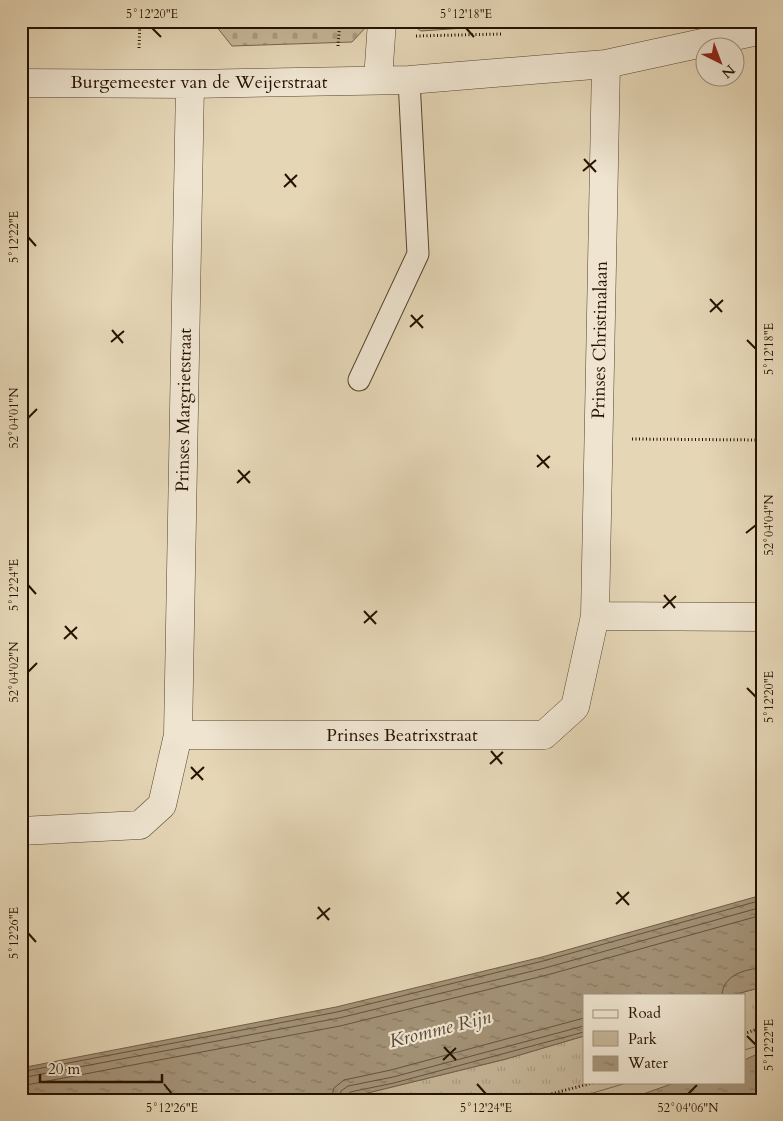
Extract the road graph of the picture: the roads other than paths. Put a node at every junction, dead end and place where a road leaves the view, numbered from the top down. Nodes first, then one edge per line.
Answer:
1 (382, 21) edge
2 (762, 30) edge
3 (606, 64) junction
4 (378, 80) junction
5 (409, 80) junction
6 (21, 83) edge
7 (190, 84) junction
8 (359, 380) dead end
9 (595, 616) junction
10 (762, 617) edge
11 (178, 735) junction
12 (21, 831) edge

1 - 4 street
2 - 3 street, Burgemeester van de Weijerstraat
3 - 5 street, Burgemeester van de Weijerstraat
3 - 9 street, Prinses Christinalaan
4 - 5 street, Burgemeester van de Weijerstraat
4 - 7 street, Burgemeester van de Weijerstraat
5 - 8 lane
6 - 7 street, Burgemeester van de Weijerstraat
7 - 11 street, Prinses Margrietstraat
9 - 10 street
9 - 11 street, Prinses Beatrixstraat
11 - 12 street

